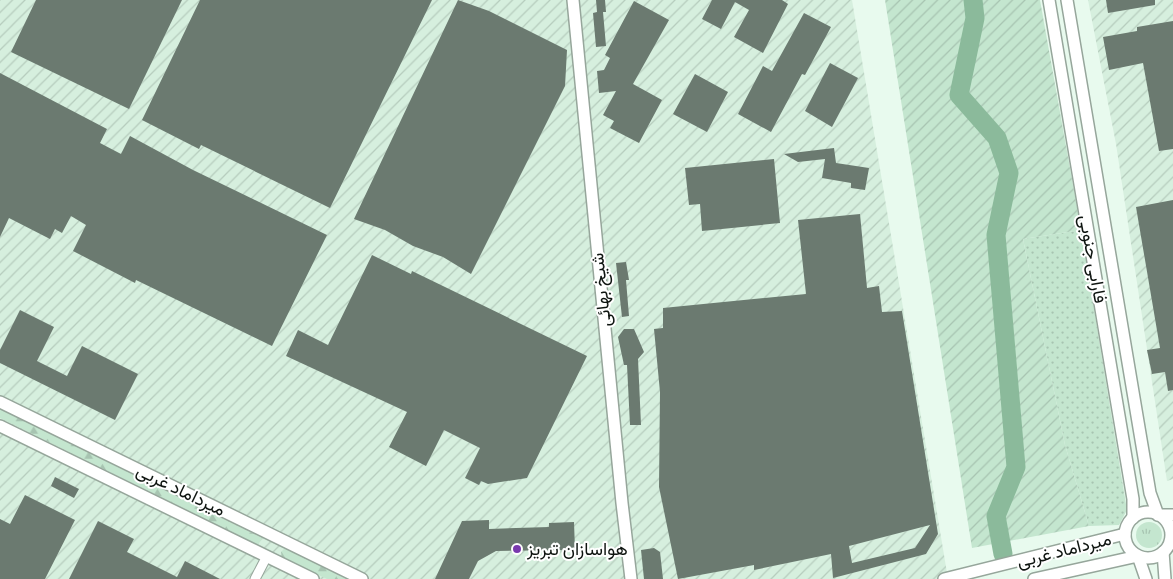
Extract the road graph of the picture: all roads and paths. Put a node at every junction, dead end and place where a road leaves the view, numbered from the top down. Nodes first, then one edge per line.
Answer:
1 (573, 0) edge
2 (1049, 0) edge
3 (1067, 0) edge
4 (0, 402) edge
5 (0, 426) edge
6 (1158, 515) junction
7 (1173, 515) edge
8 (1133, 518) junction
9 (1125, 534) junction
10 (1168, 547) edge
11 (267, 556) junction
12 (1138, 556) junction
13 (964, 577) edge
14 (255, 579) edge
15 (313, 579) edge
16 (362, 579) edge
17 (631, 579) edge
18 (944, 579) edge
19 (1034, 579) edge
20 (1146, 579) edge
21 (1165, 579) edge

1 - 17 street, شیخ بهائی
2 - 8 street, فارابی جنوبی
3 - 6 street, فارابی جنوبی
4 - 16 street, میرداماد غربی
5 - 11 street, میرداماد غربی
6 - 7 street
6 - 8 street
6 - 10 street
8 - 9 street
9 - 12 street
9 - 13 street, میرداماد غربی
10 - 12 street
10 - 21 street
11 - 14 street
11 - 15 street, میرداماد غربی
12 - 19 street, میرداماد غربی
12 - 20 street
13 - 18 street, میرداماد غربی

